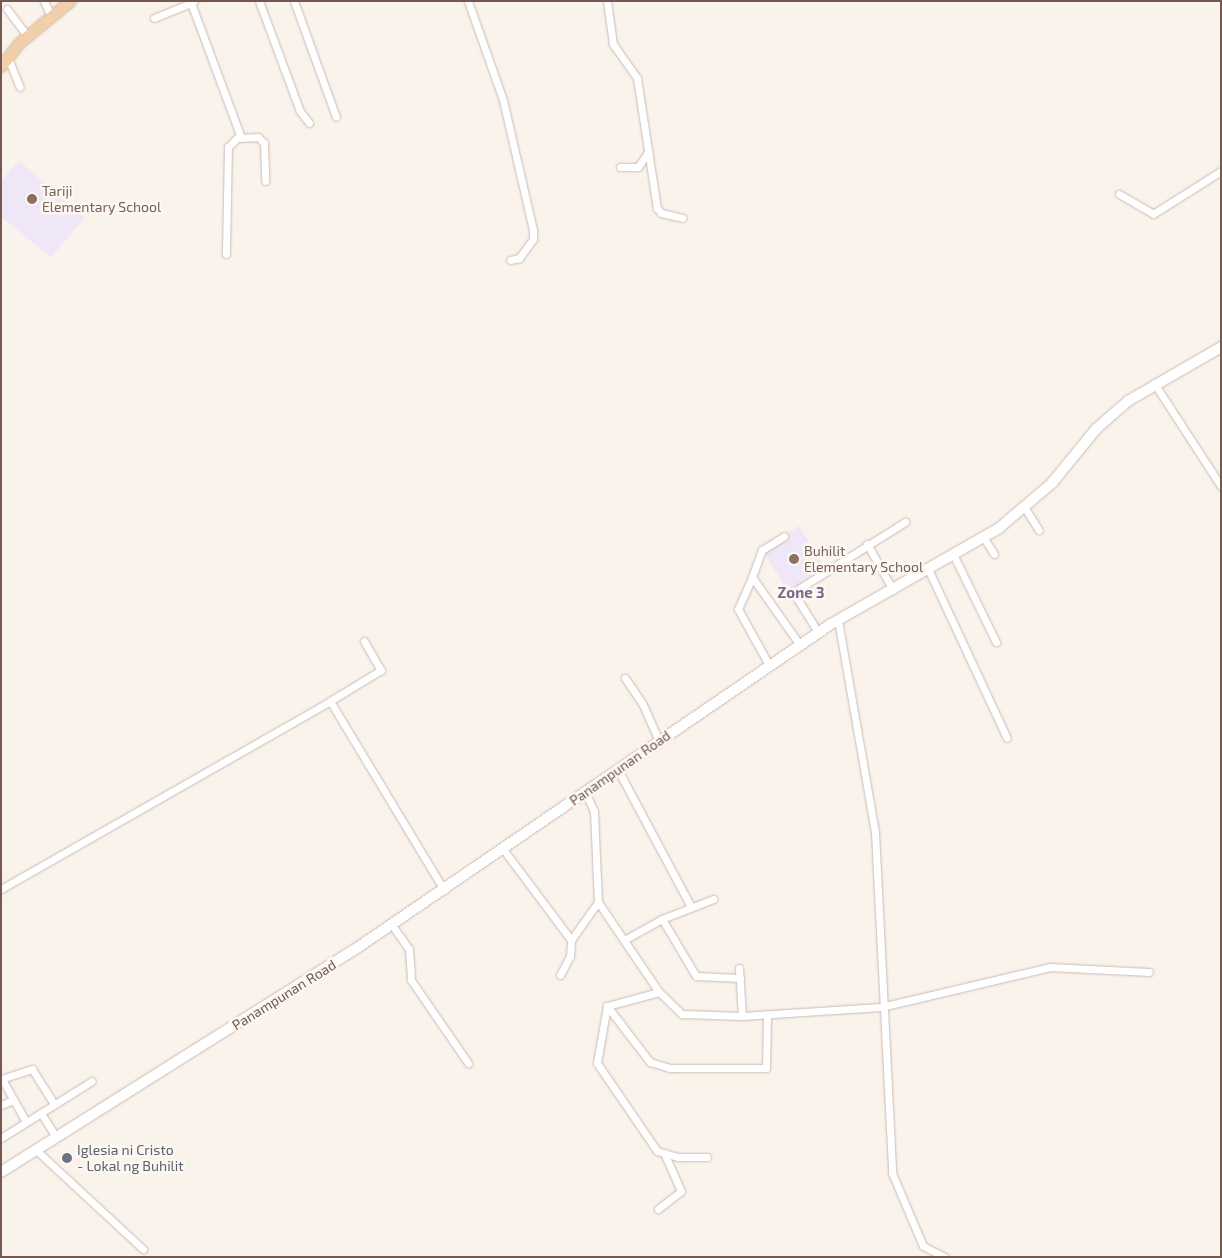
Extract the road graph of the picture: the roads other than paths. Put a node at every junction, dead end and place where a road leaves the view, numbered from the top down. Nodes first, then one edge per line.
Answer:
1 (44, 1) edge
2 (70, 1) edge
3 (259, 1) edge
4 (294, 1) edge
5 (468, 1) edge
6 (607, 1) edge
7 (192, 2) edge
8 (7, 9) dead end
9 (50, 14) junction
10 (154, 18) dead end
11 (27, 36) junction
12 (4, 62) edge
13 (20, 87) dead end
14 (336, 117) dead end
15 (309, 123) dead end
16 (239, 138) junction
17 (648, 152) junction
18 (620, 167) dead end
19 (1221, 171) edge
20 (265, 181) dead end
21 (1119, 194) dead end
22 (682, 218) dead end
23 (226, 254) dead end
24 (510, 260) dead end
25 (1221, 347) edge
26 (1154, 383) junction
27 (1221, 486) edge
28 (1025, 508) junction
29 (905, 522) dead end
30 (1039, 530) dead end
31 (784, 536) dead end
32 (984, 538) junction
33 (867, 544) junction
34 (994, 554) dead end
35 (954, 556) junction
36 (929, 570) junction
37 (752, 577) junction
38 (893, 590) junction
39 (838, 620) junction
40 (818, 632) junction
41 (364, 641) dead end
42 (996, 642) dead end
43 (800, 645) junction
44 (769, 665) junction
45 (625, 678) dead end
46 (330, 701) junction
47 (1007, 738) dead end
48 (659, 741) junction
49 (618, 770) junction
50 (585, 792) junction
51 (503, 849) junction
52 (1, 889) edge
53 (444, 890) junction
54 (713, 899) dead end
55 (598, 902) junction
56 (691, 907) junction
57 (662, 919) junction
58 (392, 925) junction
59 (571, 940) junction
60 (624, 940) junction
61 (739, 968) dead end
62 (1149, 972) dead end
63 (560, 975) dead end
64 (740, 978) junction
65 (659, 992) junction
66 (607, 1006) junction
67 (881, 1007) junction
68 (767, 1015) junction
69 (742, 1016) junction
70 (468, 1063) dead end
71 (2, 1079) edge
72 (92, 1081) dead end
73 (14, 1100) junction
74 (54, 1104) junction
75 (1, 1105) edge
76 (41, 1113) junction
77 (26, 1122) junction
78 (56, 1137) junction
79 (1, 1138) edge
80 (36, 1150) junction
81 (664, 1154) junction
82 (707, 1157) dead end
83 (1, 1172) edge
84 (658, 1209) dead end
85 (143, 1250) dead end
86 (945, 1257) edge

1 - 9 street
2 - 9 main road
3 - 15 street
4 - 14 street
5 - 24 street
6 - 17 street
7 - 10 street
7 - 16 street
8 - 11 street
9 - 11 main road
11 - 12 main road
12 - 13 street
16 - 20 street
16 - 23 street
17 - 18 street
17 - 22 street
19 - 21 street
25 - 26 street, Panampunan Road
26 - 27 street
26 - 28 street, Panampunan Road
28 - 30 street
28 - 32 street, Panampunan Road
29 - 33 street
31 - 37 street
32 - 34 street
32 - 35 street, Panampunan Road
33 - 38 street
33 - 40 street
35 - 36 street, Panampunan Road
35 - 42 street
36 - 38 street, Panampunan Road
36 - 47 street
37 - 43 street
37 - 44 street
38 - 39 street, Panampunan Road
39 - 40 street, Panampunan Road
39 - 67 street
40 - 43 street, Panampunan Road
41 - 46 street
43 - 44 street, Panampunan Road
44 - 48 street, Panampunan Road
45 - 48 street
46 - 52 street
46 - 53 street
48 - 49 street, Panampunan Road
49 - 50 street, Panampunan Road
49 - 56 street
50 - 51 street, Panampunan Road
50 - 55 street
51 - 53 street, Panampunan Road
51 - 59 street
53 - 58 street, Panampunan Road
54 - 56 street
55 - 59 street
55 - 60 street
56 - 57 street
57 - 60 street
57 - 64 street
58 - 70 street
58 - 78 street, Panampunan Road
59 - 63 street
60 - 65 street
61 - 64 street
62 - 67 street
64 - 69 street
65 - 66 street
65 - 69 street
66 - 68 street
66 - 81 street
67 - 68 street
67 - 86 street
68 - 69 street
71 - 73 street
71 - 74 street
72 - 74 street
73 - 75 street
73 - 77 street
74 - 76 street
76 - 77 street
76 - 78 street
77 - 79 street
78 - 80 street, Panampunan Road
80 - 83 street, Panampunan Road
80 - 85 street
81 - 82 street
81 - 84 street

